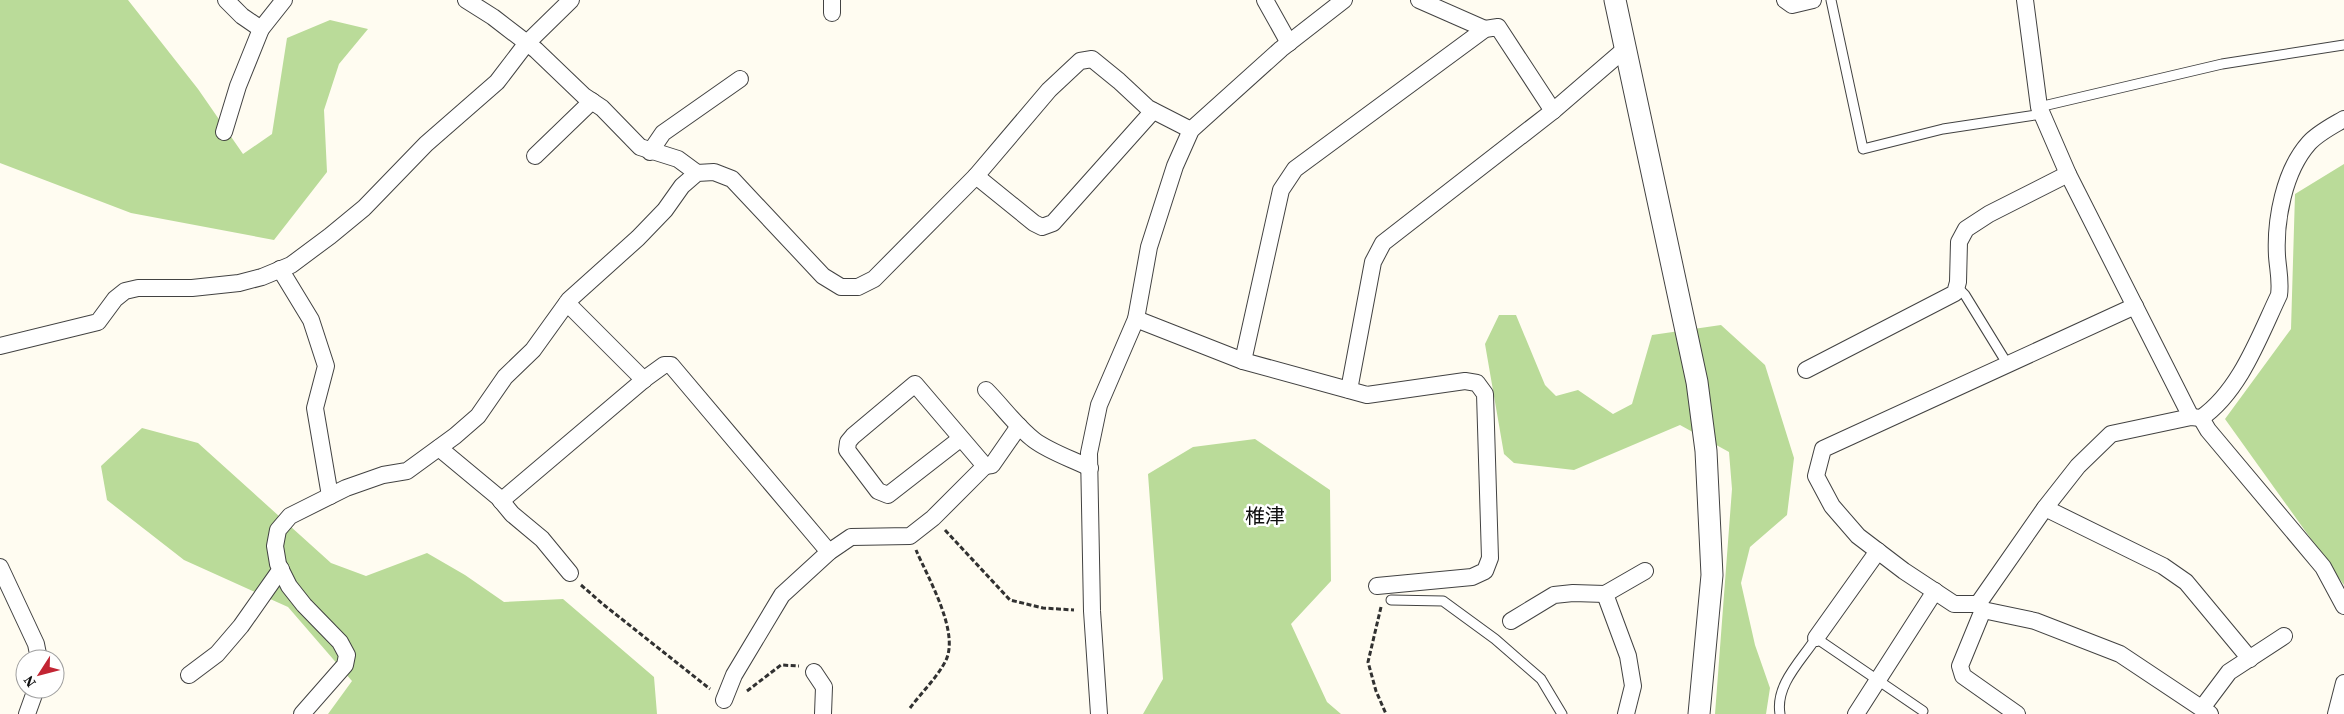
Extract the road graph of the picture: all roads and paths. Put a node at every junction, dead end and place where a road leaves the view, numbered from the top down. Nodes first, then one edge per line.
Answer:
1 (226, 0) edge
2 (284, 0) edge
3 (466, 0) edge
4 (571, 0) edge
5 (1265, 0) edge
6 (1344, 0) edge
7 (1419, 0) edge
8 (1615, 0) edge
9 (1785, 0) edge
10 (1813, 0) edge
11 (1831, 0) edge
12 (2025, 0) edge
13 (261, 29) junction
14 (1485, 29) junction
15 (1289, 43) junction
16 (526, 44) junction
17 (2344, 45) edge
18 (1624, 49) junction
19 (740, 79) dead end
20 (592, 101) junction
21 (2040, 110) junction
22 (1153, 111) junction
23 (1553, 111) junction
24 (2344, 119) edge
25 (1191, 130) junction
26 (224, 132) dead end
27 (650, 152) junction
28 (535, 156) dead end
29 (697, 173) junction
30 (2068, 174) junction
31 (976, 176) junction
32 (280, 269) junction
33 (1957, 287) junction
34 (567, 303) junction
35 (2135, 306) junction
36 (1136, 320) junction
37 (0, 346) edge
38 (1243, 361) junction
39 (2008, 365) junction
40 (1806, 370) dead end
41 (644, 380) junction
42 (986, 390) dead end
43 (1349, 390) junction
44 (2196, 418) junction
45 (1019, 426) junction
46 (960, 439) junction
47 (438, 448) junction
48 (985, 466) junction
49 (1090, 468) junction
50 (330, 496) junction
51 (501, 501) junction
52 (2045, 508) junction
53 (933, 518) junction
54 (910, 536) junction
55 (1878, 551) junction
56 (829, 552) junction
57 (0, 567) edge
58 (281, 569) junction
59 (1645, 571) dead end
60 (570, 573) joint
61 (1377, 586) dead end
62 (1935, 592) junction
63 (1605, 594) junction
64 (1392, 600) joint
65 (2344, 606) edge
66 (1981, 607) junction
67 (1092, 611) junction
68 (1511, 621) dead end
69 (2284, 636) dead end
70 (1816, 638) junction
71 (37, 649) edge
72 (2250, 659) junction
73 (814, 672) joint
74 (189, 675) dead end
75 (1878, 680) junction
76 (2344, 683) edge
77 (32, 699) edge
78 (724, 700) junction
79 (910, 708) dead end
80 (1922, 711) dead end
81 (2206, 711) edge
82 (27, 714) edge
83 (302, 714) edge
84 (823, 714) edge
85 (1099, 714) edge
86 (1386, 714) edge
87 (1562, 714) edge
88 (1626, 714) edge
89 (1699, 714) edge
90 (1780, 714) edge
91 (1856, 714) edge
92 (2018, 714) edge
93 (2336, 714) edge

1 - 13 street
2 - 13 street
3 - 16 street
4 - 16 street
5 - 15 street
6 - 15 street
7 - 14 street
8 - 18 street
9 - 10 street
11 - 21 lane
12 - 21 street
13 - 26 street
14 - 23 street
14 - 38 street
15 - 25 street
16 - 20 street
16 - 32 street
17 - 21 lane
18 - 23 street
18 - 89 street
19 - 27 street
20 - 27 street
20 - 28 street
21 - 30 street
22 - 25 street
22 - 31 street
22 - 31 street
23 - 43 street
24 - 44 street
25 - 36 street
27 - 29 street
29 - 31 street
29 - 34 street
30 - 33 street
30 - 35 street
32 - 37 street
32 - 50 street
33 - 39 lane
33 - 40 street
34 - 41 street
34 - 47 street
35 - 39 street
35 - 44 street
36 - 38 street
36 - 49 street
38 - 43 street
39 - 55 street
41 - 51 street
41 - 56 street
42 - 45 street
43 - 61 street
44 - 52 street
44 - 65 street
45 - 48 street
45 - 49 street
46 - 46 street
46 - 48 street
47 - 50 street
47 - 51 street
48 - 53 street
49 - 67 street
50 - 58 street
51 - 60 street
52 - 66 street
52 - 72 street
53 - 54 street
53 - 67 path
54 - 56 street
54 - 79 path
55 - 62 street
55 - 70 street
56 - 78 street
57 - 71 street
58 - 74 street
58 - 83 street
59 - 63 street
60 - 78 path
62 - 66 street
62 - 75 street
63 - 68 street
63 - 88 street
64 - 86 path
64 - 87 lane
66 - 81 street
66 - 92 street
67 - 85 street
69 - 72 street
70 - 75 lane
70 - 90 lane
72 - 81 street
73 - 78 path
73 - 84 street
75 - 80 lane
75 - 91 street
76 - 93 street
77 - 82 street

